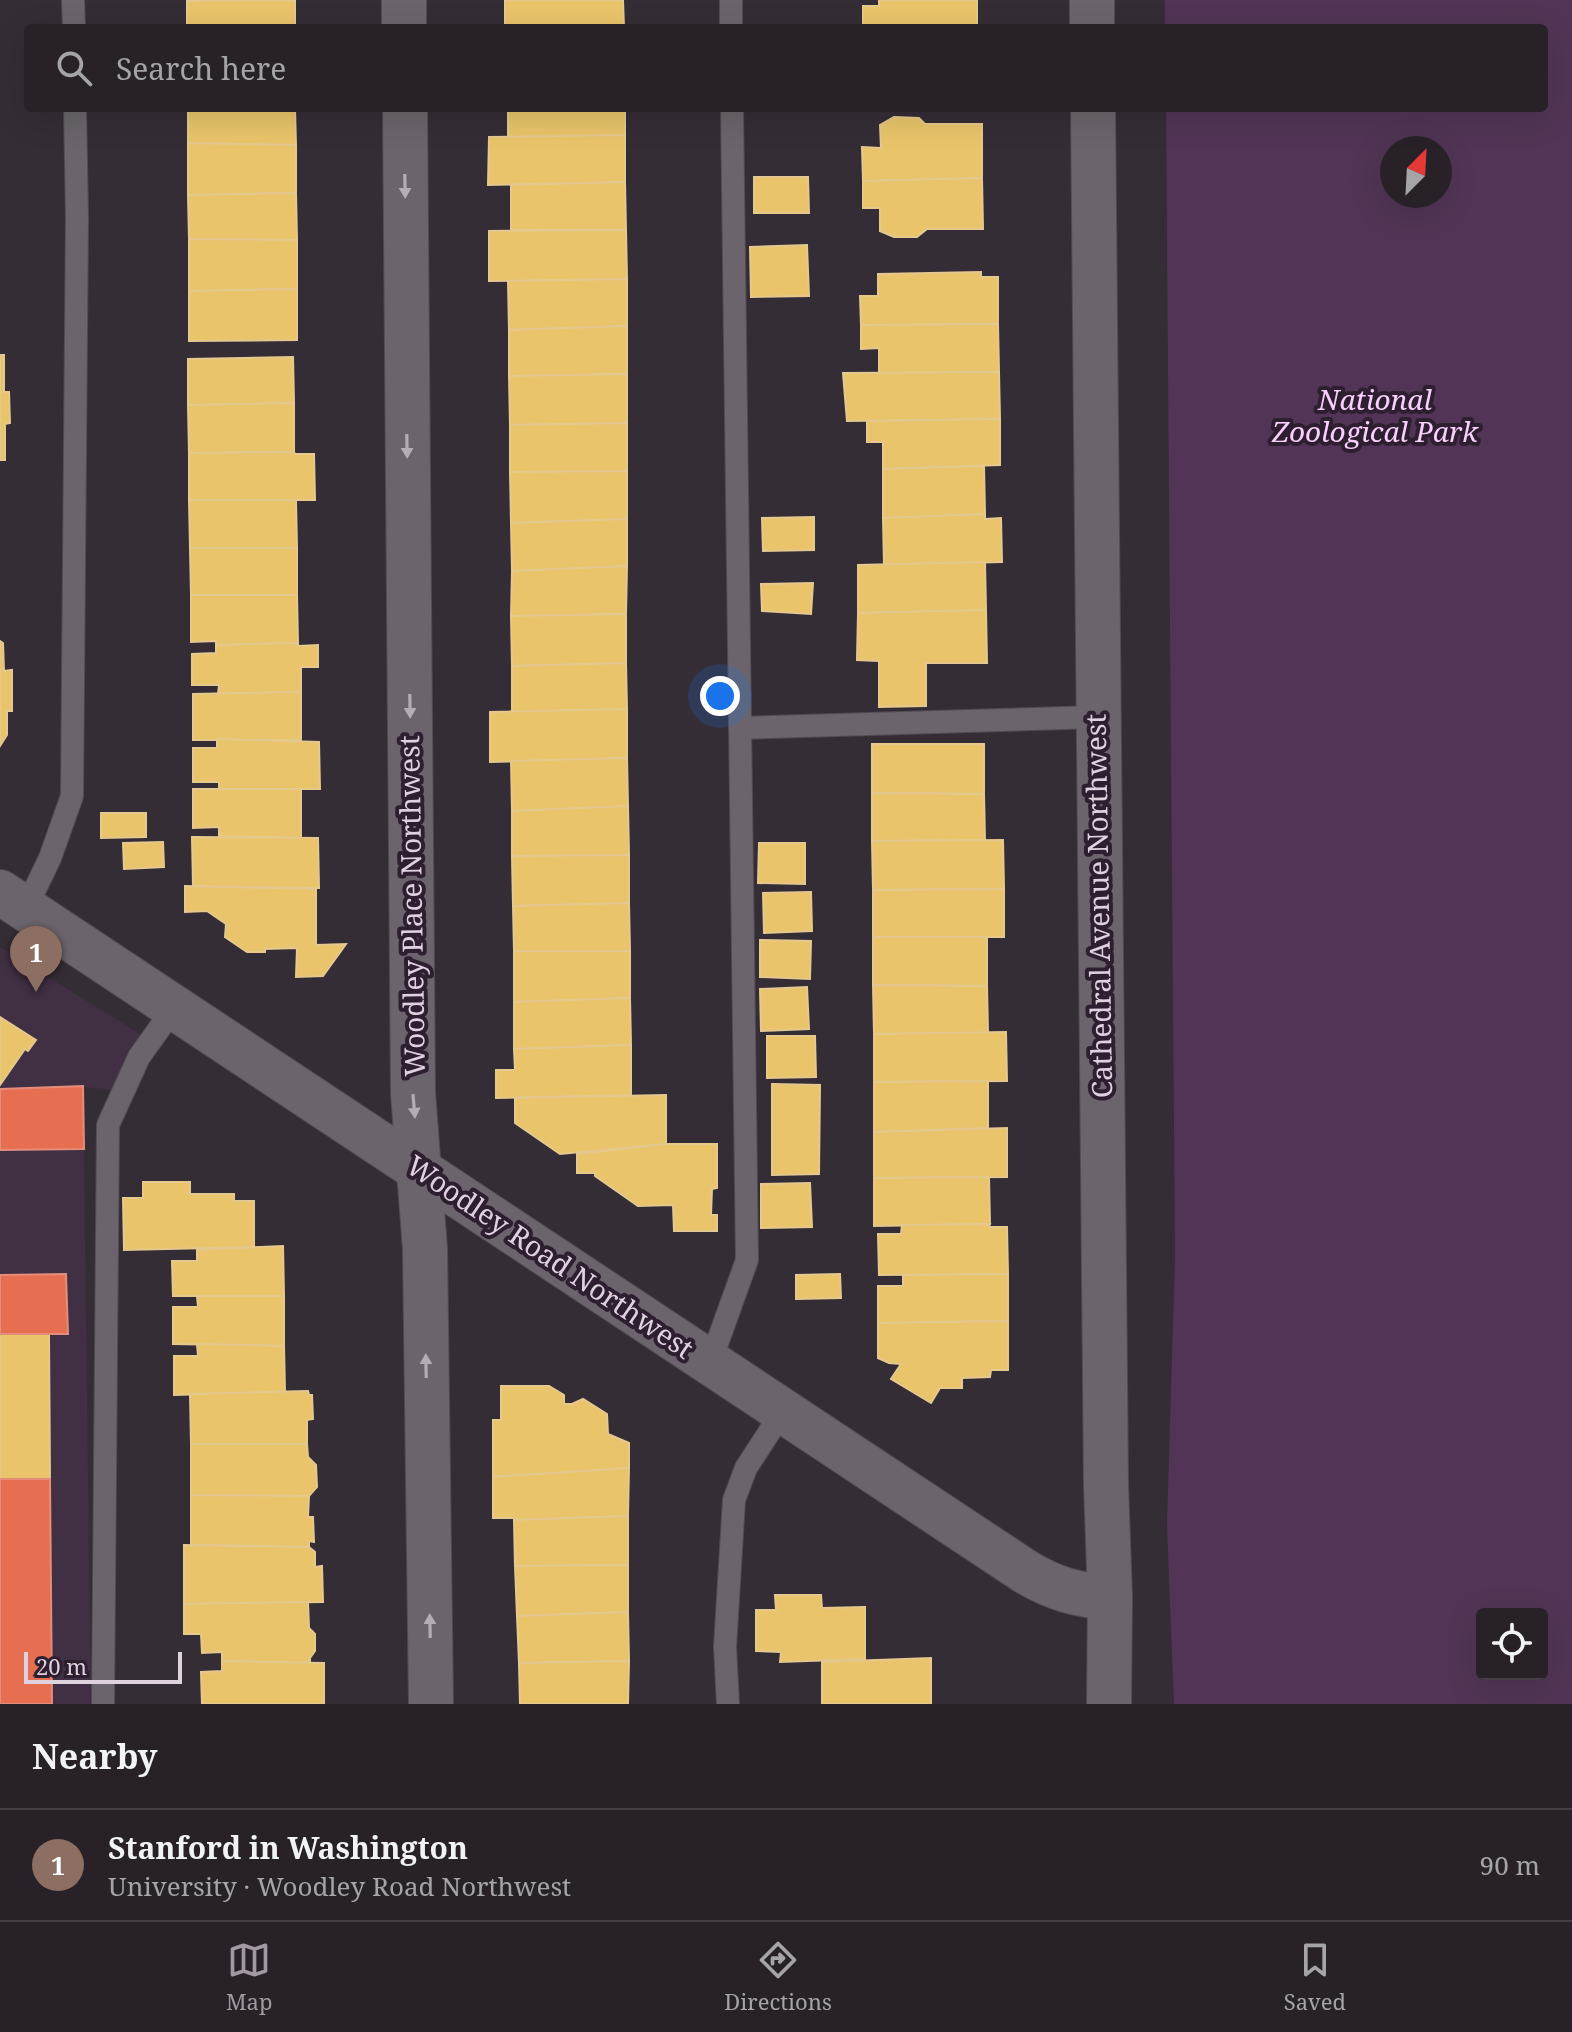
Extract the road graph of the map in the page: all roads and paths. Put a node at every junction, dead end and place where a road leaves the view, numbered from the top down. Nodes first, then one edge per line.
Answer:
1 (73, 0) edge
2 (404, 0) edge
3 (731, 0) edge
4 (1092, 0) edge
5 (74, 24) edge
6 (404, 24) edge
7 (731, 24) edge
8 (1092, 24) edge
9 (75, 112) edge
10 (405, 112) edge
11 (732, 112) edge
12 (1093, 112) edge
13 (1097, 717) junction
14 (740, 728) junction
15 (13, 900) edge
16 (174, 1008) junction
17 (420, 1171) junction
18 (710, 1363) junction
19 (783, 1411) junction
20 (1110, 1597) junction
21 (103, 1704) edge
22 (431, 1704) edge
23 (728, 1704) edge
24 (1109, 1704) edge

1 - 5 lane
2 - 6 street
3 - 7 lane
4 - 8 street
9 - 15 lane
10 -> 17 street, Woodley Place Northwest
11 - 14 lane
12 - 13 street, Cathedral Avenue Northwest
13 - 14 lane
13 - 20 street, Cathedral Avenue Northwest
14 - 18 lane
15 - 16 street, Woodley Road Northwest
16 - 17 street, Woodley Road Northwest
16 - 21 lane
17 - 18 street, Woodley Road Northwest
22 -> 17 street, Woodley Place Northwest
18 - 19 street, Woodley Road Northwest
19 - 20 street, Woodley Road Northwest
19 - 23 lane
20 - 24 street, Cathedral Avenue Northwest

